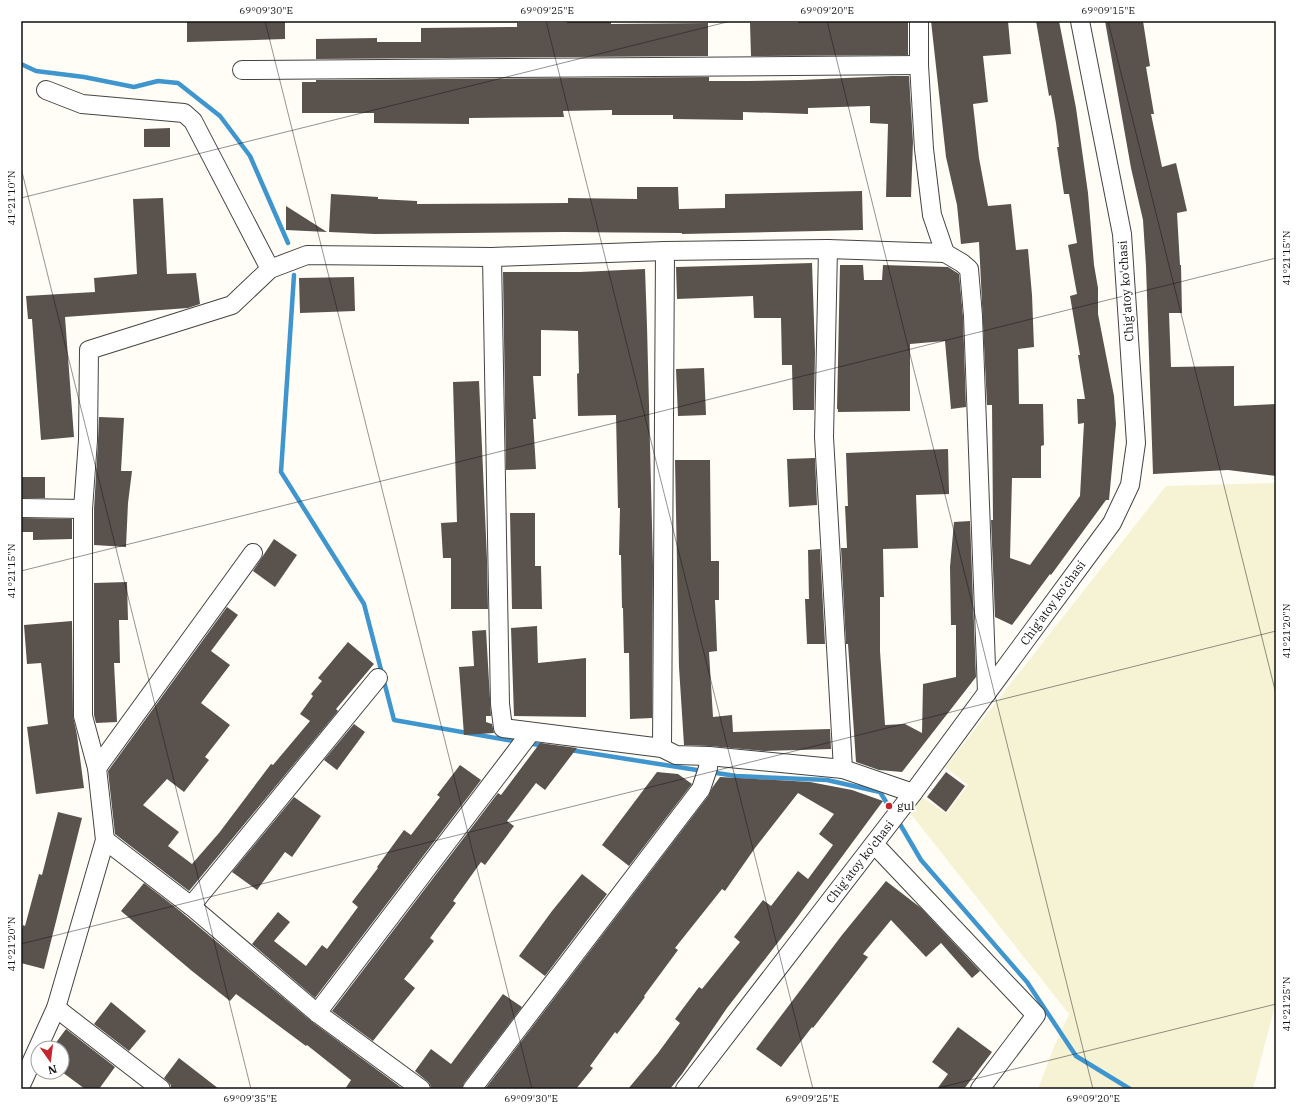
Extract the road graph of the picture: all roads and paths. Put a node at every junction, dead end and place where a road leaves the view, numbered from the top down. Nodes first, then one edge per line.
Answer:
1 (919, 21) edge
2 (1080, 21) edge
3 (919, 65) junction
4 (242, 70) dead end
5 (46, 90) dead end
6 (828, 249) junction
7 (665, 251) junction
8 (945, 253) junction
9 (492, 257) junction
10 (270, 268) junction
11 (21, 508) edge
12 (82, 509) junction
13 (253, 553) dead end
14 (378, 678) dead end
15 (987, 693) junction
16 (531, 732) junction
17 (662, 748) junction
18 (708, 762) junction
19 (96, 768) junction
20 (843, 769) junction
21 (913, 793) junction
22 (105, 840) junction
23 (874, 844) junction
24 (191, 906) junction
25 (56, 1008) junction
26 (317, 1013) junction
27 (21, 1085) edge
28 (161, 1089) edge
29 (420, 1089) edge
30 (472, 1089) edge
31 (685, 1089) edge
32 (980, 1089) edge

1 - 3 street
2 - 15 street, Chig'atoy ko'chasi
3 - 4 street
3 - 8 street
5 - 10 street
6 - 7 street
6 - 8 street
6 - 20 street
7 - 9 street
7 - 17 street
8 - 15 street
9 - 10 street
9 - 16 street
10 - 12 street
11 - 12 street
12 - 19 street
13 - 19 street
14 - 24 street
15 - 21 street, Chig'atoy ko'chasi
16 - 17 street
16 - 26 street
17 - 18 street
18 - 20 street
18 - 30 street
19 - 22 street
20 - 21 street
21 - 23 street, Chig'atoy ko'chasi
22 - 24 street
22 - 25 street
23 - 31 street, Chig'atoy ko'chasi
23 - 32 street
24 - 26 street
25 - 27 street
25 - 28 street
26 - 29 street

